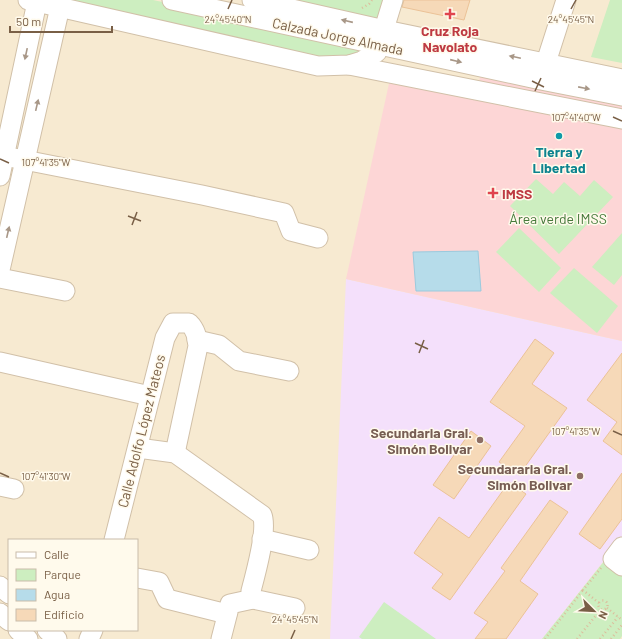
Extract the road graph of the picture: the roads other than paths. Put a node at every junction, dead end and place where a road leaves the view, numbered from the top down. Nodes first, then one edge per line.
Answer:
1 (172, 0) edge
2 (252, 0) edge
3 (393, 0) edge
4 (566, 0) edge
5 (34, 1) edge
6 (58, 4) edge
7 (383, 37) junction
8 (349, 65) junction
9 (542, 72) junction
10 (622, 79) edge
11 (622, 96) edge
12 (622, 119) edge
13 (4, 156) junction
14 (25, 160) junction
15 (0, 176) edge
16 (318, 238) dead end
17 (0, 270) edge
18 (0, 278) edge
19 (65, 291) dead end
20 (197, 340) junction
21 (0, 362) edge
22 (289, 371) dead end
23 (150, 396) junction
24 (138, 448) junction
25 (175, 453) junction
26 (114, 539) edge
27 (262, 539) junction
28 (309, 550) dead end
29 (138, 578) edge
30 (0, 586) edge
31 (8, 593) edge
32 (253, 599) junction
33 (295, 608) dead end
34 (0, 613) edge
35 (227, 614) junction
36 (8, 620) edge
37 (19, 631) edge
38 (48, 631) edge
39 (28, 639) edge
40 (57, 639) edge
41 (221, 639) edge

1 - 7 street, Calzada Jorge Almada
7 -> 2 street, Calzada Jorge Almada
3 - 7 street
4 - 9 street
5 - 6 street
5 -> 13 street
6 - 8 street
14 -> 6 street
7 - 8 street
7 - 9 street, Calzada Jorge Almada
8 - 12 street
9 - 10 street, Calzada Jorge Almada
9 -> 11 street, Calzada Jorge Almada
13 - 14 street
13 - 15 street
14 - 16 street
17 -> 14 street
18 - 19 street
20 - 22 street
20 - 23 street, Calle Adolfo López Mateos
20 - 25 street
21 - 23 street
23 - 24 street, Calle Adolfo López Mateos
24 - 25 street
24 - 26 street, Calle Adolfo López Mateos
25 - 27 street
27 - 28 street
27 - 32 street
29 - 35 street
30 - 31 street
32 - 33 street
32 - 35 street
34 - 36 street
35 - 41 street
37 - 39 street
38 - 40 street

